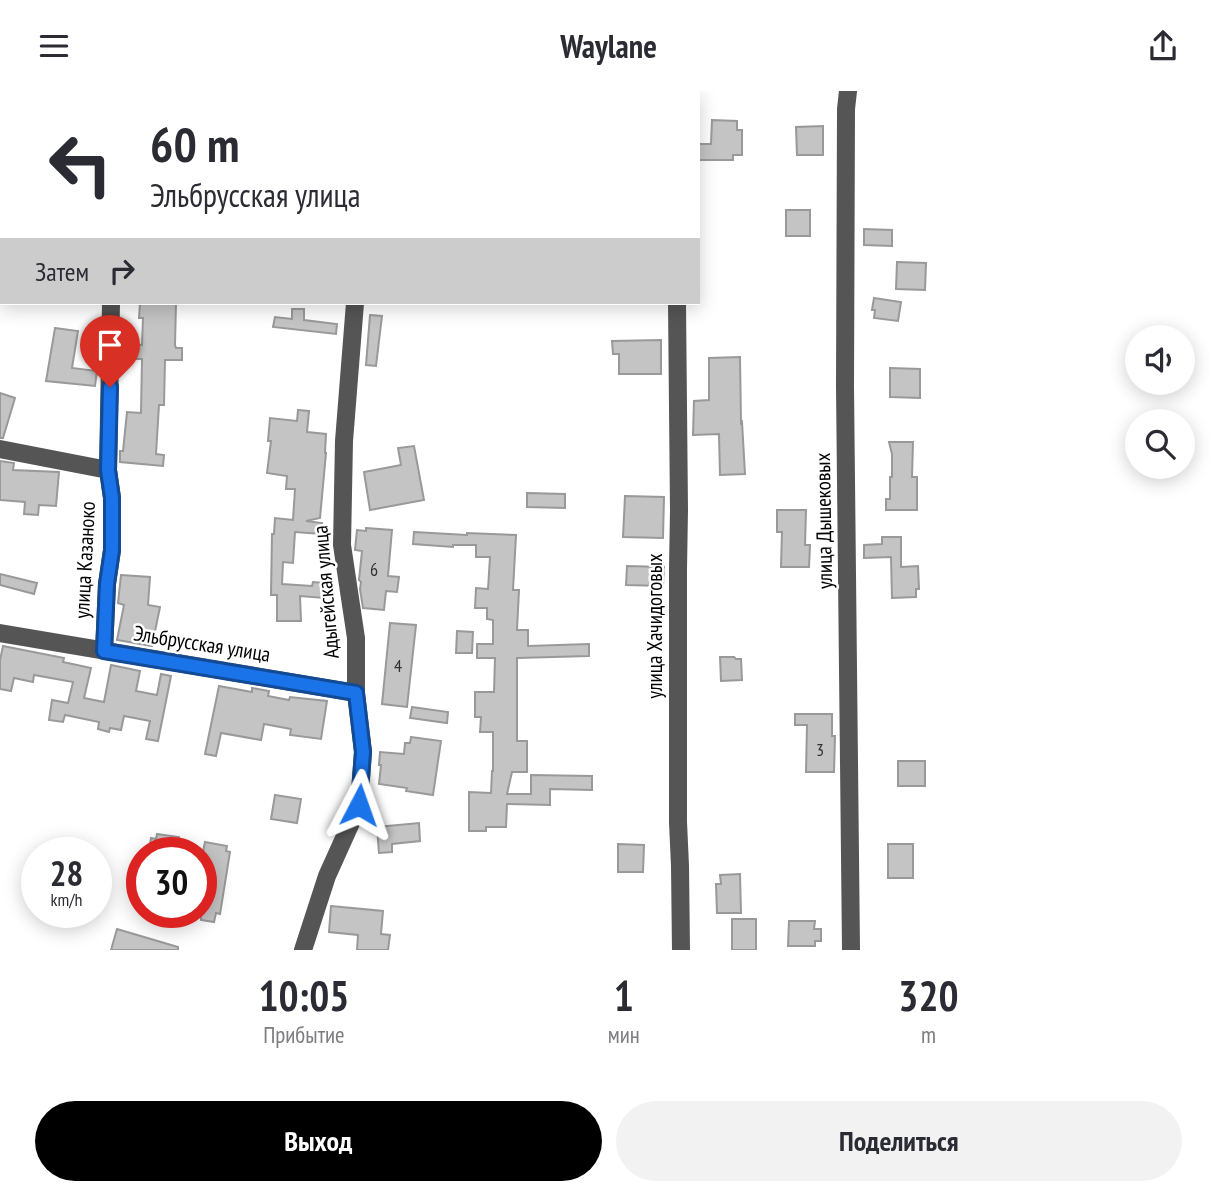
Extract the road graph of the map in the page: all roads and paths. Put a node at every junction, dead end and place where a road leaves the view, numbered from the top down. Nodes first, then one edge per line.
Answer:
1 (848, 91) edge
2 (111, 305) edge
3 (355, 305) edge
4 (677, 305) edge
5 (0, 449) edge
6 (108, 470) junction
7 (0, 633) edge
8 (104, 651) junction
9 (356, 693) junction
10 (303, 950) edge
11 (681, 950) edge
12 (851, 950) edge

1 - 12 street, улица Дышековых
2 - 6 street, улица Казаноко
3 - 9 street, Адыгейская улица
4 - 11 street, улица Хачидоговых
5 - 6 street
6 - 8 street, улица Казаноко
7 - 8 street, Эльбрусская улица
8 - 9 street, Эльбрусская улица
9 - 10 street, Адыгейская улица

